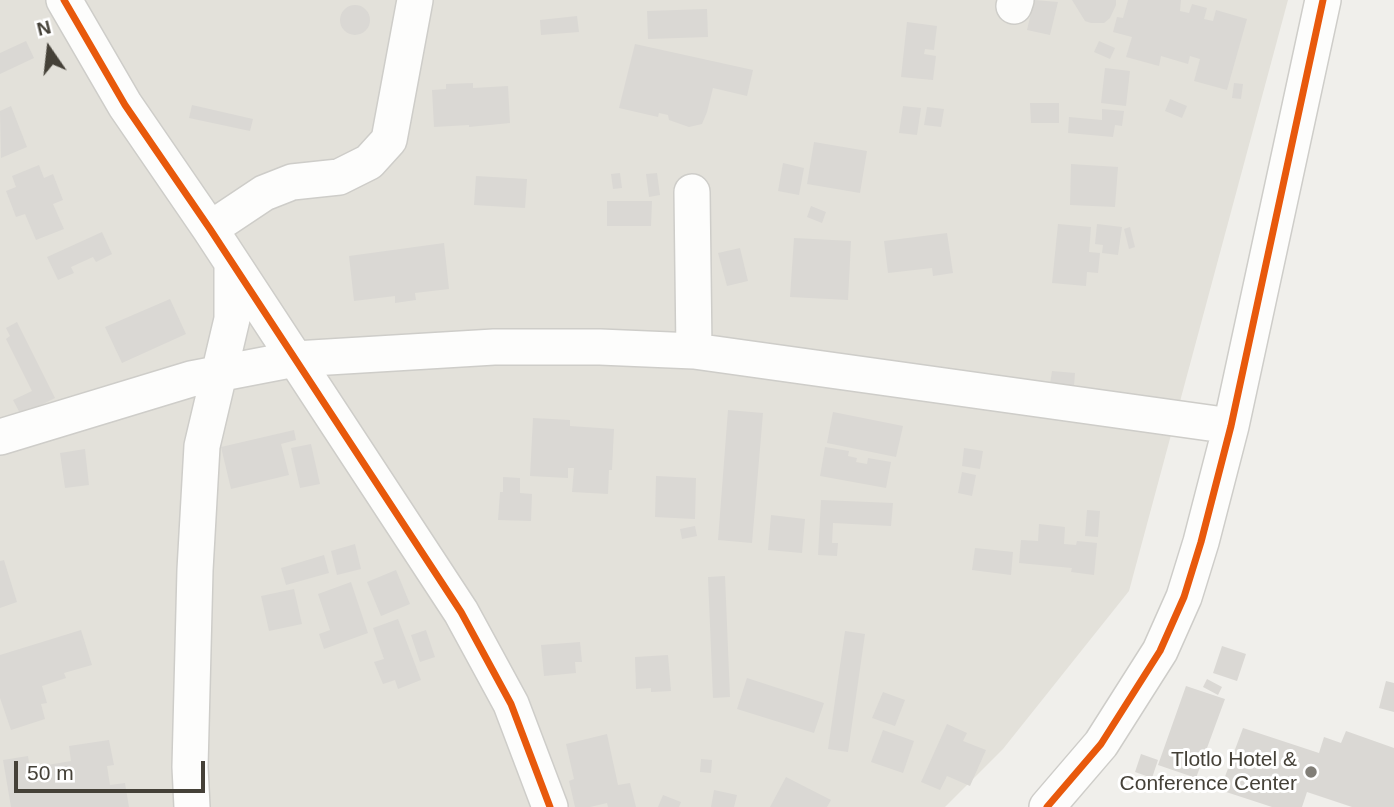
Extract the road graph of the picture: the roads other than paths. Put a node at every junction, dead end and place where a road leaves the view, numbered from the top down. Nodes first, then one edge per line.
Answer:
1 (64, 0) edge
2 (415, 0) edge
3 (1324, 0) edge
4 (692, 192) dead end
5 (210, 229) junction
6 (232, 263) junction
7 (694, 351) junction
8 (295, 359) junction
9 (218, 372) junction
10 (1231, 426) junction
11 (0, 437) edge
12 (192, 807) edge
13 (550, 807) edge
14 (1047, 807) edge

1 - 5 street
2 - 5 street
3 - 10 street
4 - 7 street
5 - 6 street
6 - 8 street
6 - 9 street
7 - 8 street
7 - 10 street
8 - 9 street
8 - 13 street
9 - 11 street
9 - 12 street
10 - 14 street

